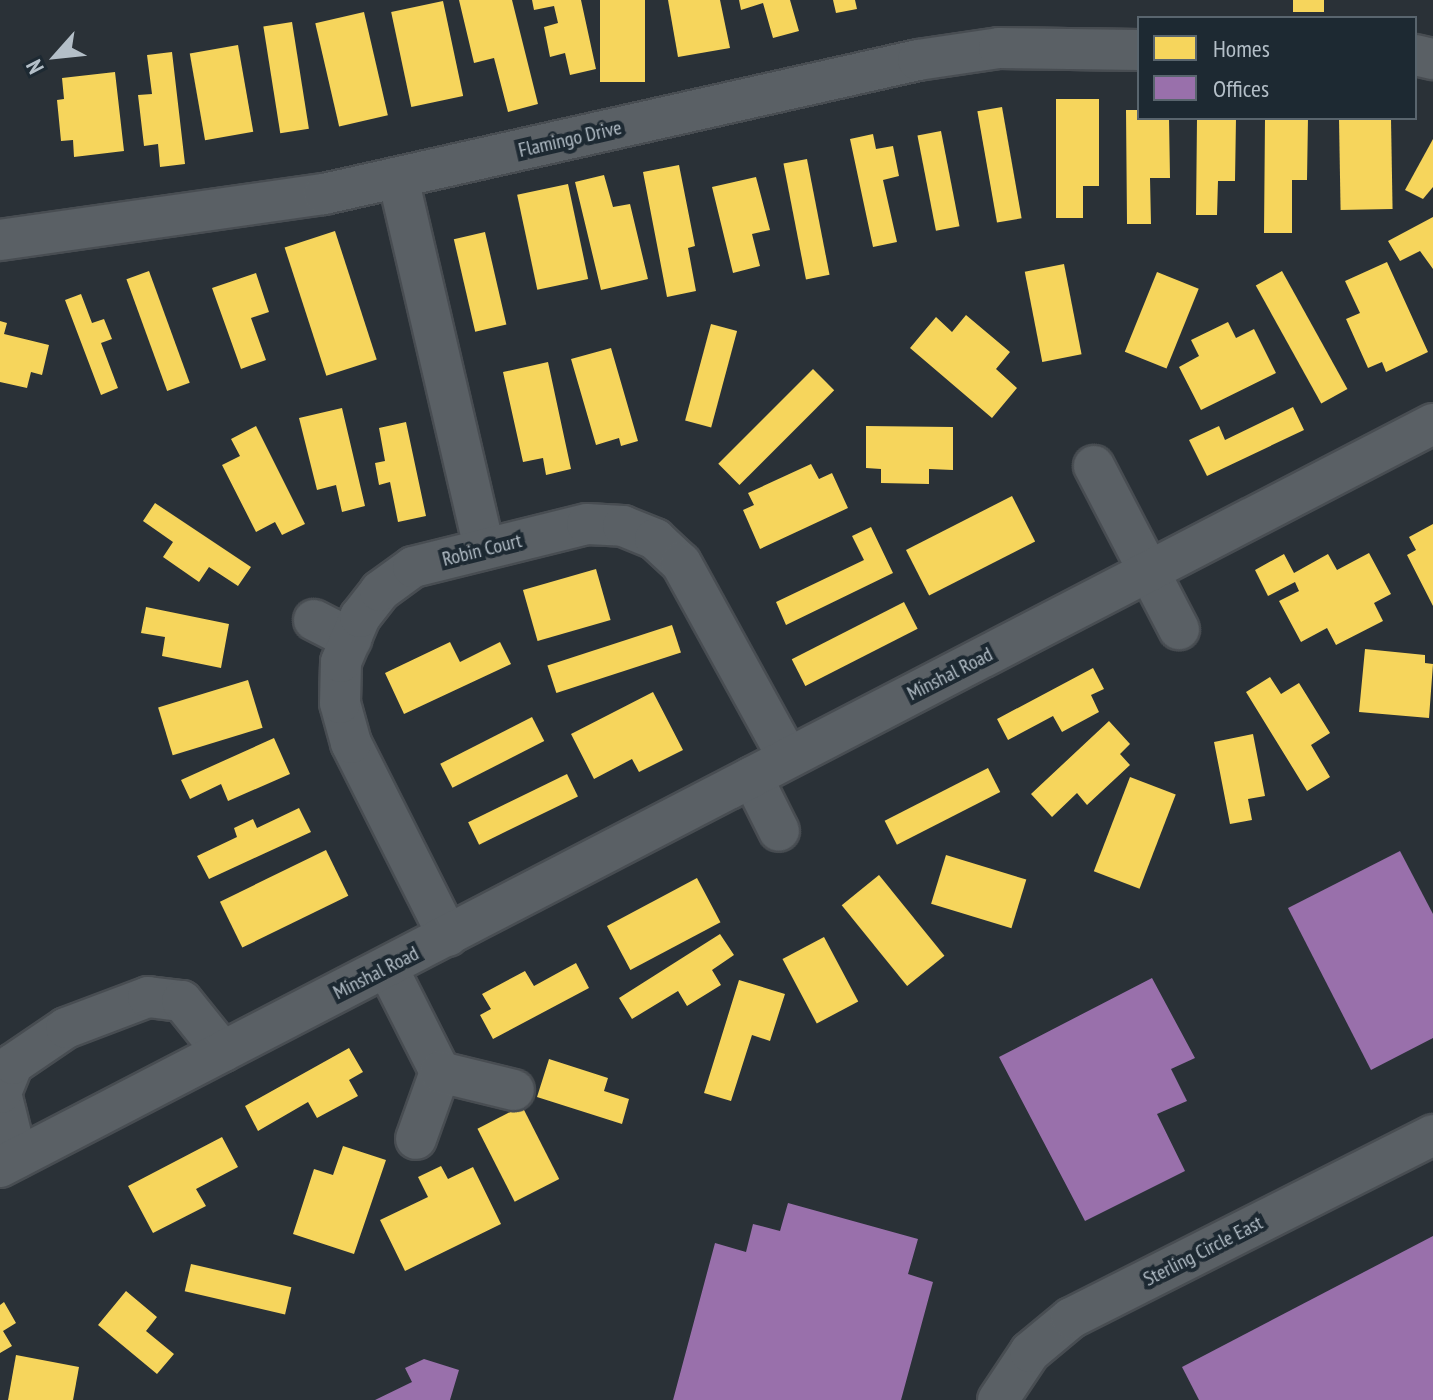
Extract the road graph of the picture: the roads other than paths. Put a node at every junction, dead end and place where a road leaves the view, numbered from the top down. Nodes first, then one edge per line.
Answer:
1 (1137, 50) edge
2 (398, 178) junction
3 (0, 240) edge
4 (1433, 424) edge
5 (1094, 466) dead end
6 (484, 549) junction
7 (1149, 571) junction
8 (314, 620) dead end
9 (1179, 629) dead end
10 (351, 639) junction
11 (788, 758) junction
12 (752, 777) junction
13 (779, 831) dead end
14 (448, 936) junction
15 (387, 967) junction
16 (223, 1052) junction
17 (440, 1072) junction
18 (514, 1090) dead end
19 (1433, 1135) edge
20 (416, 1139) dead end
21 (9, 1162) edge
22 (998, 1400) edge

1 - 2 street, Flamingo Drive
2 - 3 street, Flamingo Drive
2 - 6 street
4 - 7 street, Minshal Road
5 - 7 street
6 - 10 street, Robin Court
6 - 11 street, Robin Court
7 - 9 street
7 - 11 street, Minshal Road
8 - 10 street
10 - 14 street, Robin Court
11 - 12 street, Minshal Road
12 - 13 street
12 - 14 street, Minshal Road
14 - 15 street, Minshal Road
15 - 16 street, Minshal Road
15 - 17 street
16 - 21 street, Minshal Road
16 - 21 street
17 - 18 street
17 - 20 street
19 - 22 street, Sterling Circle East

